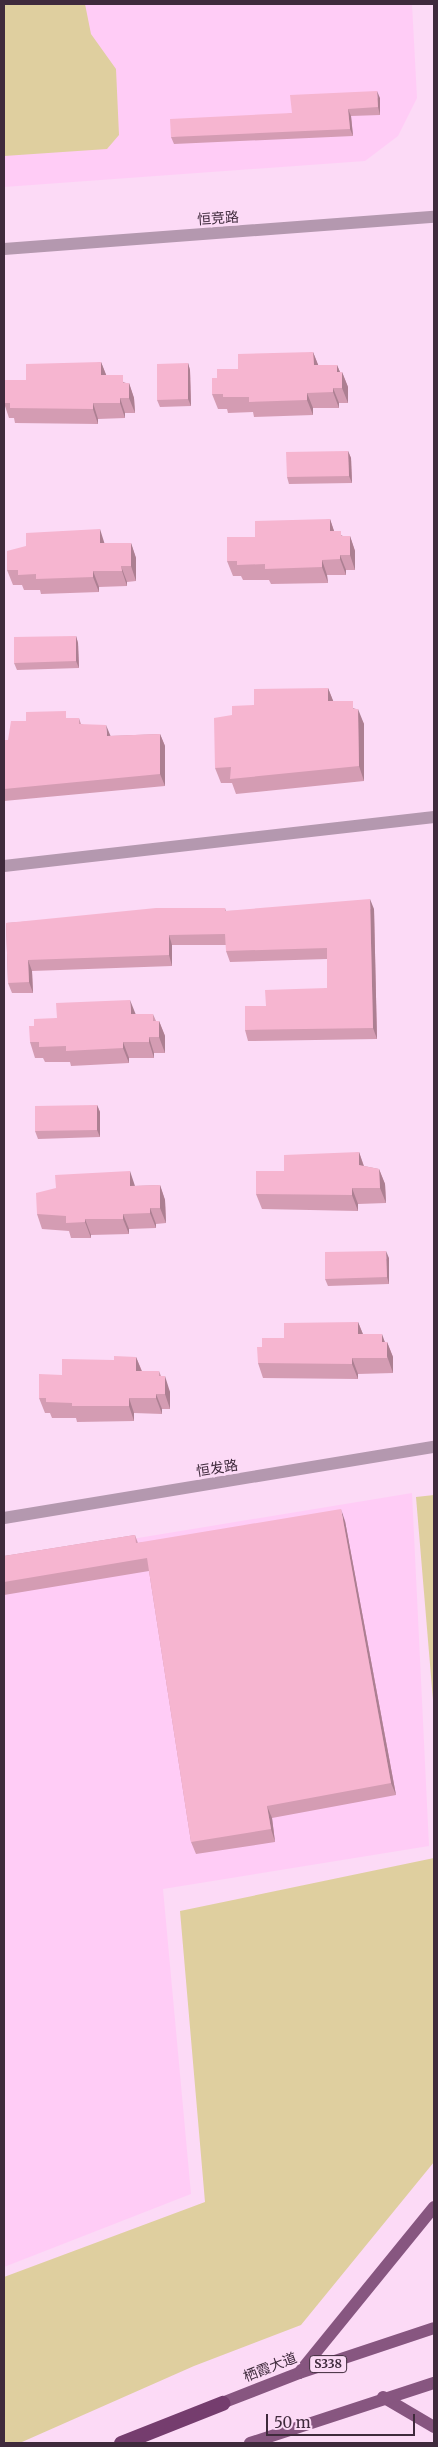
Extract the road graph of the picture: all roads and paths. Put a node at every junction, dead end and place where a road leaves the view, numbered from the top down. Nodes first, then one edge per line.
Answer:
1 (434, 217) edge
2 (4, 249) edge
3 (434, 817) edge
4 (4, 866) edge
5 (434, 1447) edge
6 (4, 1518) edge
7 (434, 2207) edge
8 (434, 2328) edge
9 (299, 2373) junction
10 (434, 2383) edge
11 (383, 2397) junction
12 (222, 2403) joint
13 (434, 2427) edge
14 (121, 2443) edge
15 (250, 2443) edge

1 - 2 street, 恒竞路
3 - 4 street
5 - 6 street, 恒发路
7 - 9 main road
8 - 9 main road, 栖霞大道 / S338
9 - 12 main road, 栖霞大道 / S338
10 - 11 main road
11 - 13 main road
11 - 15 main road
12 - 14 highway, 栖霞大道 / S338

